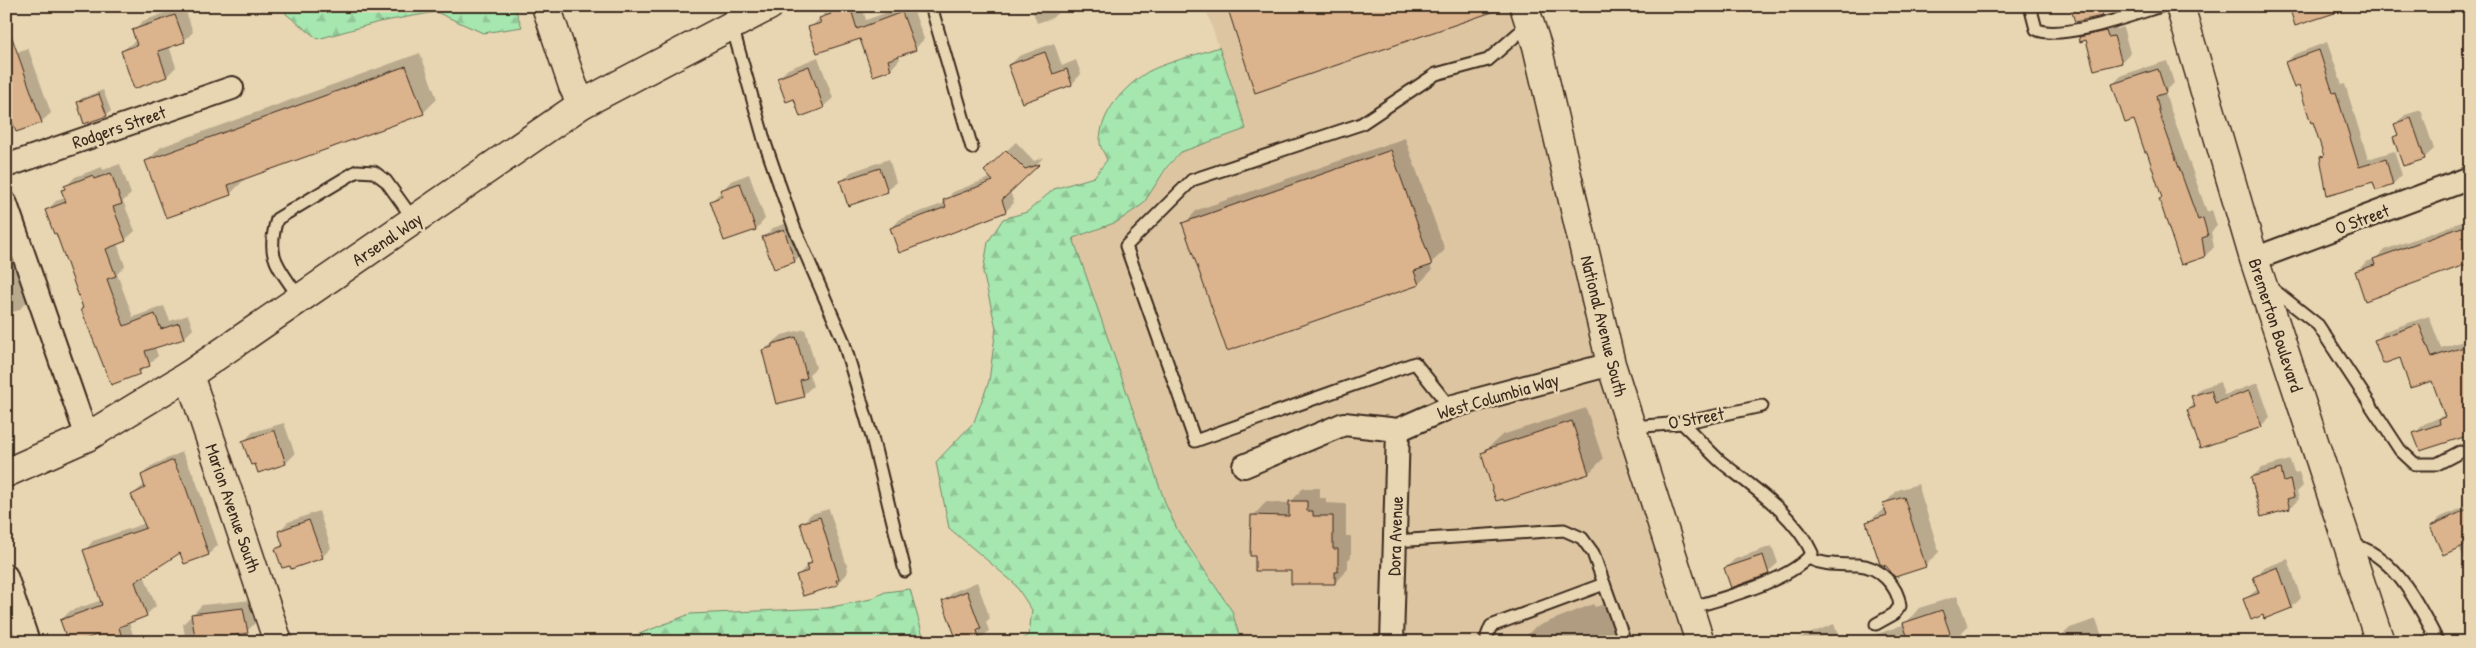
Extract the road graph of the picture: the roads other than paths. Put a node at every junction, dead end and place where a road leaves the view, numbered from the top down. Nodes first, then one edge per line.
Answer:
1 (546, 6) edge
2 (770, 6) edge
3 (931, 6) edge
4 (2030, 6) edge
5 (2160, 6) edge
6 (2180, 6) edge
7 (1527, 15) edge
8 (732, 26) junction
9 (232, 88) dead end
10 (582, 104) junction
11 (972, 148) dead end
12 (6, 166) edge
13 (2470, 178) edge
14 (6, 204) edge
15 (414, 220) junction
16 (2257, 269) junction
17 (300, 299) junction
18 (1611, 364) junction
19 (189, 375) junction
20 (1762, 406) dead end
21 (1450, 407) junction
22 (1682, 423) junction
23 (1630, 428) junction
24 (1398, 430) junction
25 (87, 438) junction
26 (2460, 452) dead end
27 (1244, 466) dead end
28 (6, 472) edge
29 (1394, 542) junction
30 (2347, 543) junction
31 (1808, 558) junction
32 (905, 571) dead end
33 (6, 576) edge
34 (1604, 584) junction
35 (1689, 609) junction
36 (1876, 624) dead end
37 (28, 642) edge
38 (278, 642) edge
39 (1392, 642) edge
40 (1488, 642) edge
41 (1625, 642) edge
42 (1700, 642) edge
43 (2380, 642) edge
44 (2438, 642) edge

1 - 10 main road
2 - 8 main road, Arsenal Way
3 - 11 lane
4 - 5 lane
6 - 16 main road, Bremerton Boulevard
7 - 18 main road, National Avenue South
7 - 21 lane
8 - 10 main road, Arsenal Way
8 - 32 lane
9 - 12 street, Rodgers Street
10 - 15 main road, Arsenal Way
13 - 16 street, O Street
14 - 25 street
15 - 17 main road, Arsenal Way
15 - 17 lane
16 - 26 lane
16 - 30 main road, Bremerton Boulevard
17 - 19 main road, Arsenal Way
18 - 21 street, West Columbia Way
18 - 23 main road, National Avenue South
19 - 25 main road, Arsenal Way
19 - 38 main road, Marion Avenue South
20 - 22 lane, O Street
21 - 24 street, West Columbia Way
22 - 23 lane, O Street
22 - 31 lane
23 - 35 main road, National Avenue South
24 - 27 street
24 - 29 street, Dora Avenue
25 - 28 main road, Arsenal Way
29 - 34 lane
29 - 39 street, Dora Avenue
30 - 43 main road, Bremerton Boulevard
30 - 44 lane
31 - 35 lane
31 - 36 lane
33 - 37 street
34 - 40 lane
34 - 41 lane
35 - 42 main road, National Avenue South

